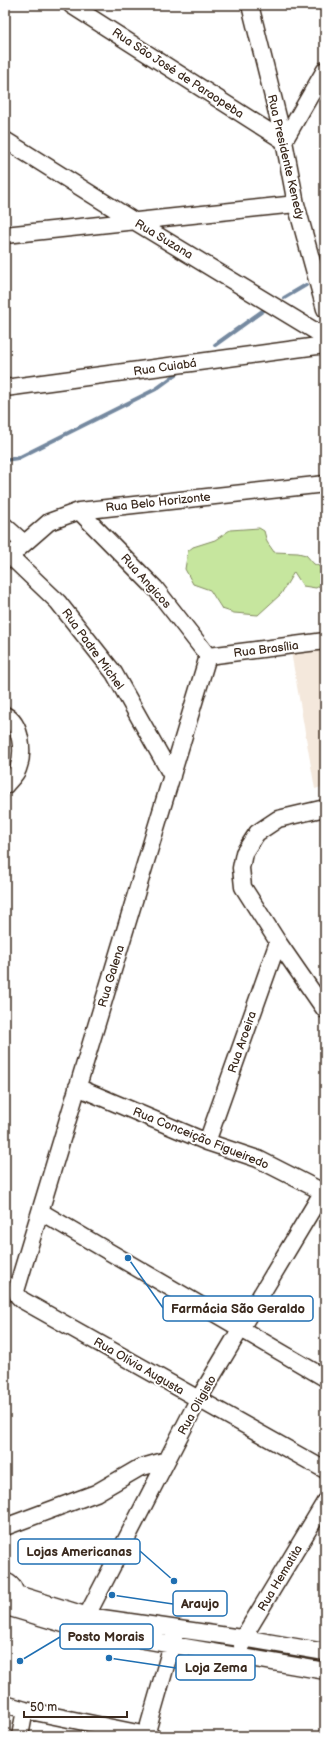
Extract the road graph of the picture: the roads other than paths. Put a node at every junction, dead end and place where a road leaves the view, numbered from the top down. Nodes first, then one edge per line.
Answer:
1 (71, 5) edge
2 (250, 5) edge
3 (325, 70) edge
4 (5, 140) edge
5 (284, 141) junction
6 (296, 204) junction
7 (134, 221) junction
8 (5, 235) edge
9 (325, 309) edge
10 (325, 337) edge
11 (325, 345) edge
12 (5, 388) edge
13 (325, 484) edge
14 (79, 511) junction
15 (5, 526) edge
16 (24, 543) junction
17 (7, 556) edge
18 (325, 641) edge
19 (208, 656) junction
20 (5, 715) edge
21 (172, 776) junction
22 (5, 786) edge
23 (325, 808) edge
24 (278, 942) junction
25 (325, 1010) edge
26 (77, 1087) junction
27 (207, 1142) junction
28 (324, 1190) edge
29 (41, 1212) junction
30 (18, 1296) joint
31 (240, 1328) junction
32 (325, 1378) edge
33 (198, 1400) junction
34 (167, 1460) junction
35 (325, 1470) edge
36 (325, 1502) edge
37 (5, 1527) edge
38 (5, 1581) edge
39 (11, 1605) edge
40 (84, 1622) junction
41 (176, 1629) junction
42 (243, 1638) junction
43 (173, 1645) junction
44 (325, 1652) edge
45 (241, 1656) junction
46 (325, 1671) edge
47 (5, 1704) edge
48 (25, 1710) junction
49 (149, 1735) edge
50 (20, 1736) edge

1 - 5 street, Rua São José de Paraopeba
2 - 5 street, Rua Presidente Kenedy
3 - 5 street
4 - 7 street, Rua Suzana
5 - 6 street, Rua Presidente Kenedy
6 - 7 street
6 - 9 street, Rua Presidente Kenedy
7 - 8 street
7 - 10 street, Rua Suzana
11 - 12 street, Rua Cuiabá
13 - 14 street, Rua Belo Horizonte
14 - 16 street, Rua Belo Horizonte
14 - 19 street, Rua Angicos
15 - 16 street
16 - 17 street, Rua Belo Horizonte
17 - 21 street, Rua Padre Michel
18 - 19 street, Rua Brasília
19 - 21 street, Rua Galena
20 - 22 street
21 - 26 street, Rua Galena
23 - 24 street
24 - 25 street
24 - 27 street, Rua Aroeira
26 - 27 street, Rua Conceição Figueiredo
26 - 29 street, Rua Galena
27 - 28 street, Rua Conceição Figueiredo
28 - 31 street, Rua Oligisto
29 - 30 street, Rua Galena
29 - 31 street
30 - 33 street, Rua Olívia Augusta
31 - 32 street
31 - 33 street, Rua Oligisto
33 - 34 street, Rua Oligisto
33 - 35 street, Rua Olívia Augusta
34 - 37 street
34 - 40 street, Rua Oligisto
36 - 42 street, Rua Hematita
38 - 39 street
39 - 40 street
40 - 41 street
40 - 43 street
41 - 42 street
41 - 43 street
42 - 44 street
42 - 45 street, Rua Hematita
43 - 45 street
43 - 49 street
45 - 46 street
47 - 48 street
48 - 49 street
48 - 50 street

